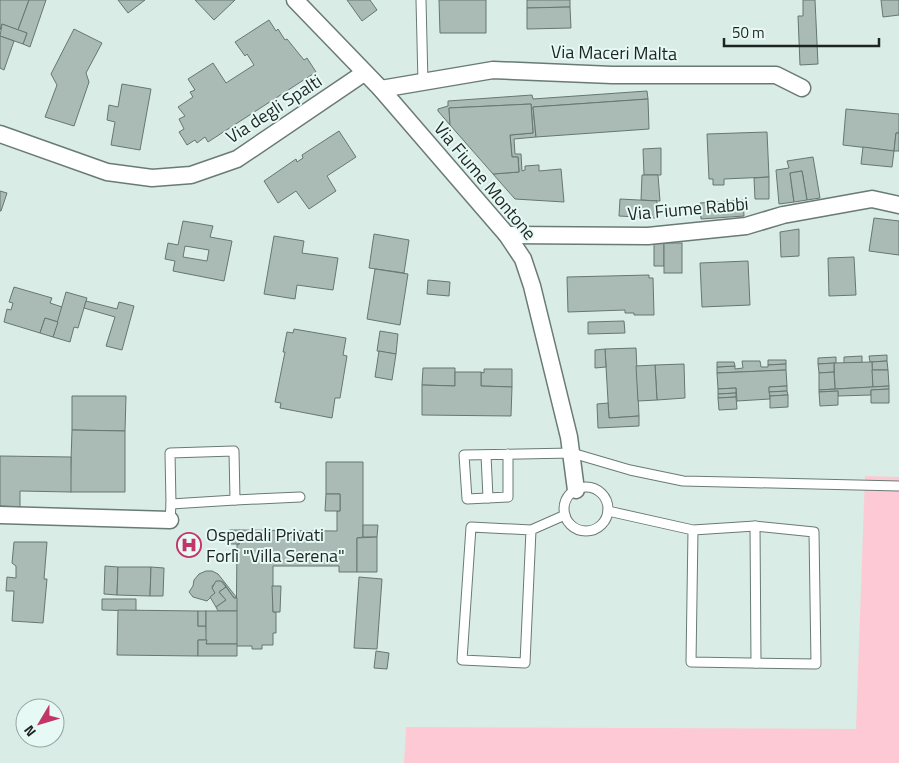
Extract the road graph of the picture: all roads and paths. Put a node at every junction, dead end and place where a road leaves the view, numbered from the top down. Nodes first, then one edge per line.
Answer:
1 (295, 0) edge
2 (421, 0) edge
3 (364, 73) junction
4 (423, 83) junction
5 (802, 88) dead end
6 (381, 89) junction
7 (0, 134) edge
8 (899, 205) edge
9 (507, 235) junction
10 (572, 453) junction
11 (486, 454) junction
12 (508, 454) junction
13 (899, 486) edge
14 (576, 490) junction
15 (300, 497) dead end
16 (488, 498) junction
17 (236, 500) junction
18 (608, 511) junction
19 (171, 512) junction
20 (0, 515) edge
21 (564, 515) junction
22 (756, 526) junction
23 (531, 530) junction
24 (693, 530) junction
25 (756, 663) junction

1 - 3 street, Via Fiume Montone
2 - 4 lane
3 - 6 street, Via Fiume Montone
3 - 7 street, Via degli Spalti
4 - 5 street, Via Maceri Malta
4 - 6 street, Via Maceri Malta
6 - 9 street, Via Fiume Montone
8 - 9 street, Via Fiume Rabbi
9 - 10 street, Via Fiume Montone
10 - 12 lane
10 - 13 lane
10 - 14 street, Via Fiume Montone
11 - 12 lane
11 - 16 lane
11 - 16 lane
12 - 16 lane
14 - 18 lane
14 - 21 lane
15 - 17 lane
17 - 19 lane
17 - 19 lane
18 - 21 lane
18 - 24 lane
19 - 20 street
21 - 23 lane
22 - 24 lane
22 - 25 lane
22 - 25 lane
23 - 23 lane
24 - 25 lane

